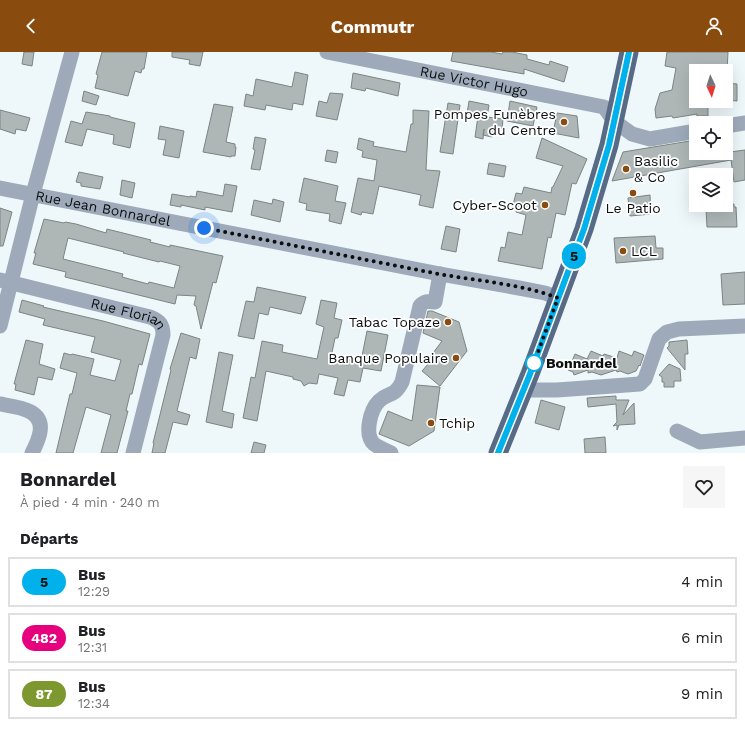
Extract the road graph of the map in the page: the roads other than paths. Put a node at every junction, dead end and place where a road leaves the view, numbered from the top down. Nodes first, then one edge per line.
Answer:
1 (72, 52) edge
2 (327, 52) edge
3 (629, 52) edge
4 (614, 122) junction
5 (745, 123) edge
6 (733, 125) edge
7 (689, 132) edge
8 (0, 188) edge
9 (32, 194) junction
10 (440, 274) junction
11 (6, 281) edge
12 (558, 298) junction
13 (0, 326) edge
14 (745, 326) edge
15 (524, 390) junction
16 (0, 404) edge
17 (677, 431) dead end
18 (745, 438) edge
19 (32, 453) edge
20 (133, 453) edge
21 (391, 453) edge
22 (498, 453) edge

1 - 9 street
2 - 4 street, Rue Victor Hugo
3 - 4 main road
4 - 7 street, Rue Victor Hugo
4 - 12 main road
5 - 6 street
8 - 9 street, Rue Jean Bonnardel
9 - 10 street, Rue Jean Bonnardel
9 - 11 street
10 - 12 street, Rue Jean Bonnardel
10 - 21 street
11 - 13 street
11 - 20 street, Rue Florian
12 - 15 main road
14 - 15 street
15 - 22 main road
16 - 19 street
17 - 18 street

